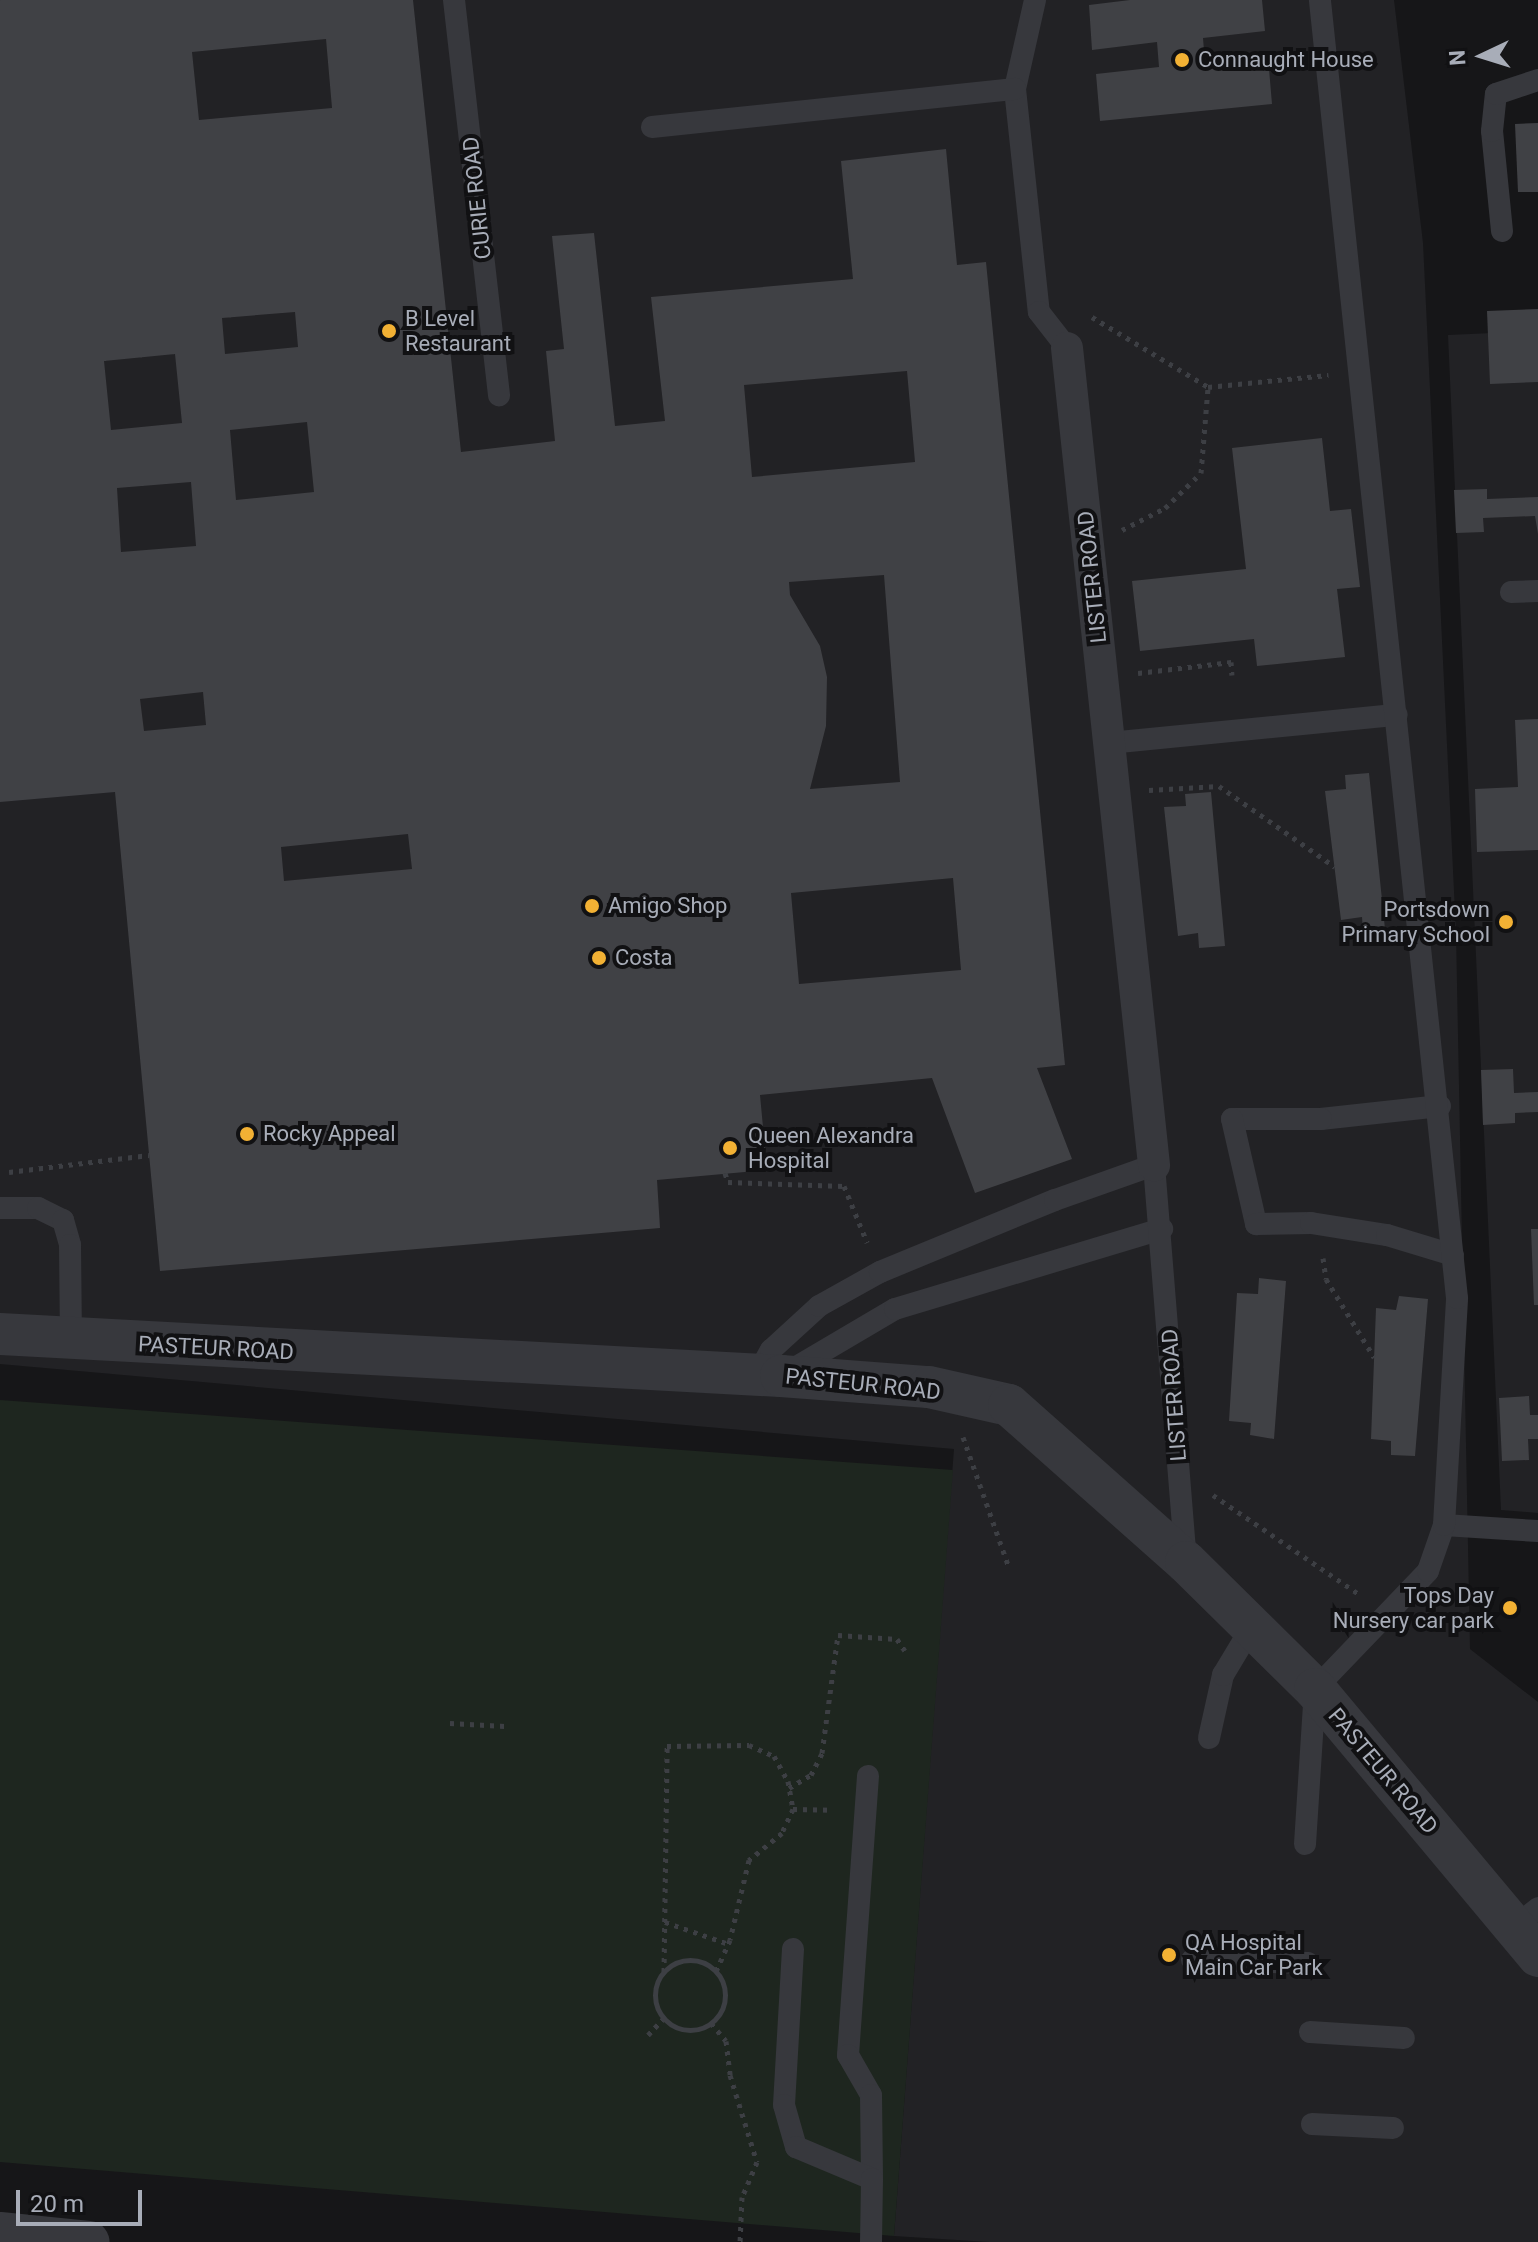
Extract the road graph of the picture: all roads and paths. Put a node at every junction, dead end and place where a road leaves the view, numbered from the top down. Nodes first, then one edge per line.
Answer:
1 (454, 0) edge
2 (1035, 0) edge
3 (1320, 0) edge
4 (1538, 80) edge
5 (1015, 89) junction
6 (652, 127) dead end
7 (1502, 231) dead end
8 (1036, 291) junction
9 (1067, 348) joint
10 (1361, 371) junction
11 (1208, 387) junction
12 (499, 395) dead end
13 (1089, 547) junction
14 (1538, 591) edge
15 (1511, 592) dead end
16 (1136, 673) dead end
17 (1232, 675) dead end
18 (1397, 715) junction
19 (1109, 743) junction
20 (1115, 792) junction
21 (1335, 867) dead end
22 (1440, 1106) junction
23 (149, 1155) dead end
24 (1154, 1165) junction
25 (0, 1173) edge
26 (0, 1208) edge
27 (1162, 1229) junction
28 (1453, 1255) junction
29 (1323, 1258) dead end
30 (0, 1334) edge
31 (71, 1339) junction
32 (1374, 1357) dead end
33 (769, 1375) junction
34 (1180, 1473) junction
35 (1444, 1525) junction
36 (1538, 1531) edge
37 (1186, 1562) junction
38 (1386, 1616) junction
39 (1253, 1625) junction
40 (905, 1651) dead end
41 (1315, 1689) junction
42 (450, 1723) dead end
43 (505, 1726) dead end
44 (1209, 1738) dead end
45 (868, 1776) dead end
46 (789, 1788) junction
47 (793, 1809) junction
48 (847, 1811) dead end
49 (1305, 1844) dead end
50 (665, 1922) junction
51 (1530, 1930) edge
52 (729, 1944) junction
53 (793, 1949) dead end
54 (1192, 1960) dead end
55 (1308, 1963) dead end
56 (716, 1971) junction
57 (664, 1972) junction
58 (664, 2018) junction
59 (711, 2023) junction
60 (1310, 2032) dead end
61 (648, 2035) dead end
62 (1404, 2038) dead end
63 (1312, 2124) dead end
64 (1393, 2128) dead end
65 (872, 2179) junction
66 (0, 2233) edge
67 (73, 2241) edge
68 (740, 2242) edge
69 (871, 2242) edge

1 - 12 lane, CURIE ROAD
2 - 5 lane, LISTER ROAD
3 - 10 lane
4 - 7 lane
5 - 6 lane
5 - 8 lane, LISTER ROAD
8 - 9 lane, LISTER ROAD
8 - 11 path
9 - 13 street, LISTER ROAD
10 - 11 path
10 - 18 lane
11 - 13 path
13 - 19 street, LISTER ROAD
14 - 15 lane
16 - 17 path
18 - 19 lane
18 - 22 lane
19 - 20 street, LISTER ROAD
20 - 21 path
20 - 24 street, LISTER ROAD
22 - 28 lane
22 - 28 lane
23 - 25 path
24 - 27 lane, LISTER ROAD
24 - 33 lane
26 - 31 lane
27 - 33 lane
27 - 34 lane, LISTER ROAD
28 - 35 lane
29 - 32 path
30 - 31 street, PASTEUR ROAD
31 - 33 street, PASTEUR ROAD
33 - 37 street, PASTEUR ROAD
34 - 37 lane, LISTER ROAD
34 - 38 path
35 - 36 lane
35 - 38 lane
37 - 39 street, PASTEUR ROAD
38 - 41 lane
39 - 41 street, PASTEUR ROAD
39 - 44 lane
40 - 46 path
41 - 49 lane
41 - 51 street, PASTEUR ROAD
42 - 43 path
45 - 65 lane
46 - 47 path
46 - 50 path
47 - 48 path
47 - 52 path
50 - 52 path
50 - 57 path
52 - 56 path
53 - 65 lane
54 - 55 lane
56 - 57 path
56 - 59 path
57 - 58 path
58 - 59 path
58 - 61 path
59 - 68 path
60 - 62 lane
63 - 64 lane
65 - 69 lane
66 - 67 street

